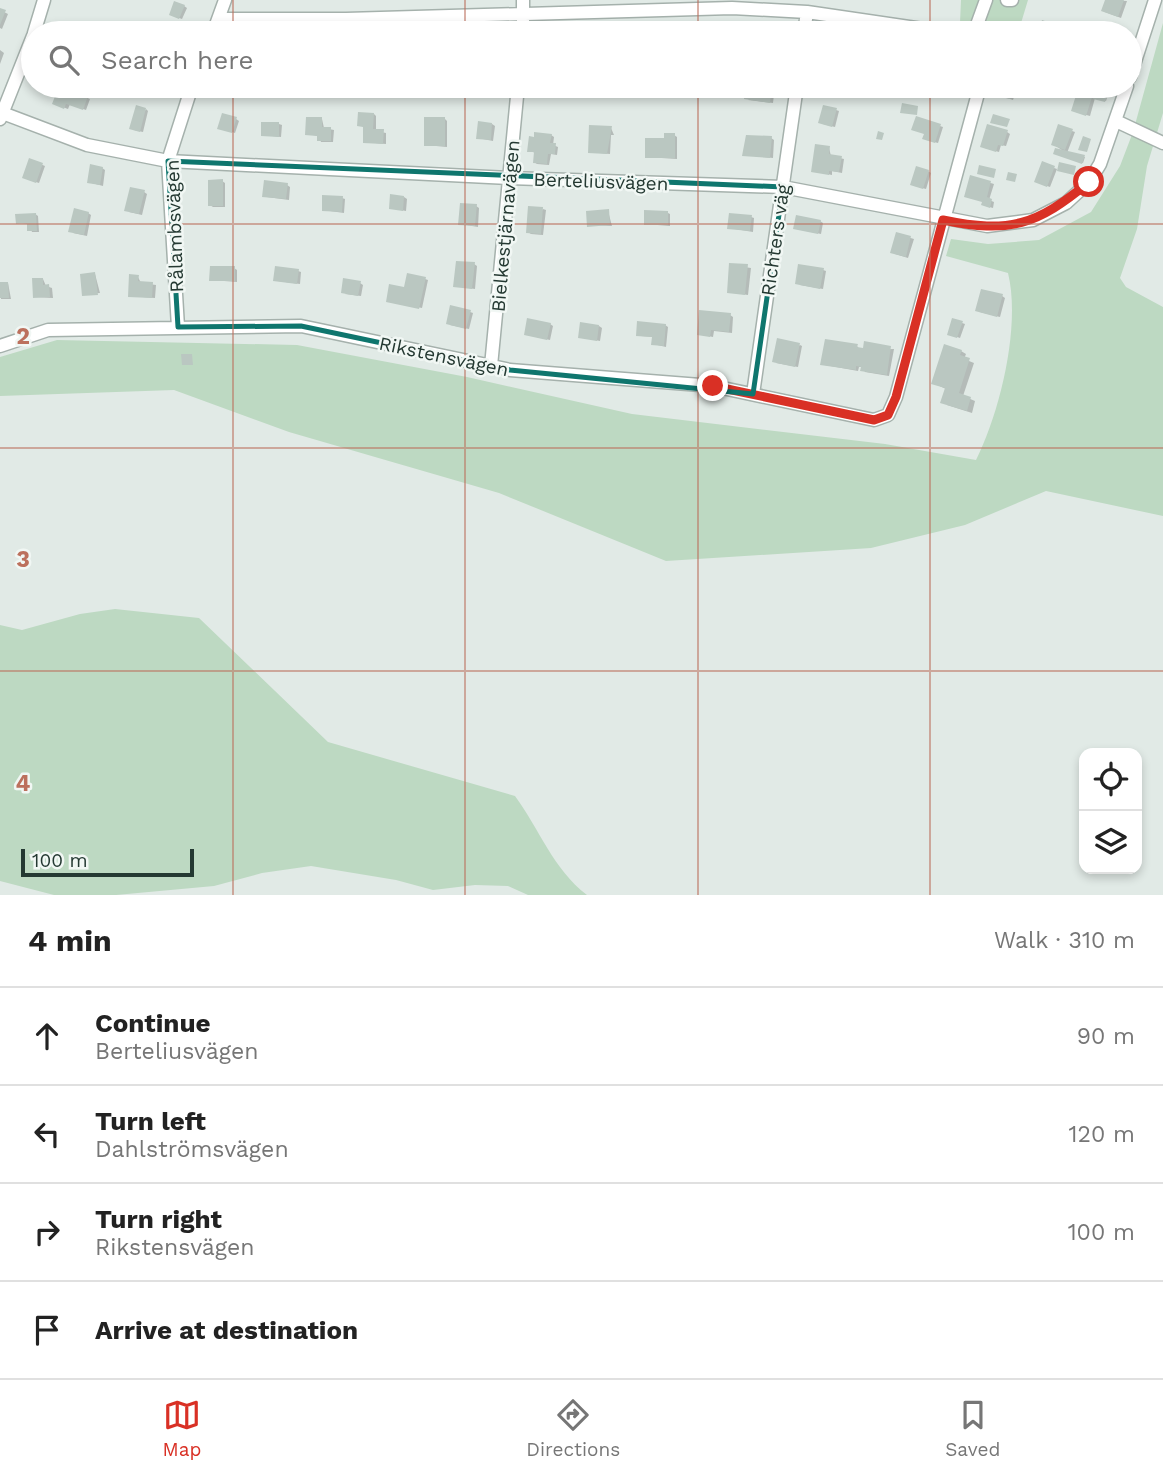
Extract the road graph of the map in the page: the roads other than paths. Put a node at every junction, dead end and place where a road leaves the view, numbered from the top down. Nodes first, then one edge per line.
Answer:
1 (44, 0) edge
2 (225, 0) edge
3 (986, 0) edge
4 (1155, 0) edge
5 (524, 6) edge
6 (807, 12) junction
7 (219, 19) joint
8 (38, 21) edge
9 (806, 21) edge
10 (868, 21) edge
11 (978, 21) edge
12 (1142, 40) edge
13 (21, 67) edge
14 (188, 98) edge
15 (517, 98) edge
16 (795, 98) edge
17 (977, 98) edge
18 (1123, 98) edge
19 (1, 115) edge
20 (1115, 121) junction
21 (1163, 143) edge
22 (168, 161) junction
23 (509, 178) junction
24 (783, 187) junction
25 (943, 220) junction
26 (178, 327) junction
27 (0, 346) edge
28 (491, 366) junction
29 (753, 394) junction

1 - 8 street
2 - 7 street
3 - 11 street
4 - 12 street
5 - 6 street
5 - 7 street
6 - 9 street
6 - 10 street
13 - 19 street
14 - 22 street, Rålambsvägen
15 - 23 street, Bielkestjärnavägen
16 - 24 street, Richters väg
17 - 25 street
18 - 20 street, Berteliusvägen
19 - 22 street, Berteliusvägen
20 - 21 street
20 - 25 street, Berteliusvägen
22 - 23 street, Berteliusvägen
22 - 26 street, Rålambsvägen
23 - 24 street, Berteliusvägen
23 - 28 street, Bielkestjärnavägen
24 - 25 street, Berteliusvägen
24 - 29 street, Richters väg
25 - 29 street, Rikstensvägen
26 - 27 street, Rikstensvägen
26 - 28 street, Rikstensvägen
28 - 29 street, Rikstensvägen

